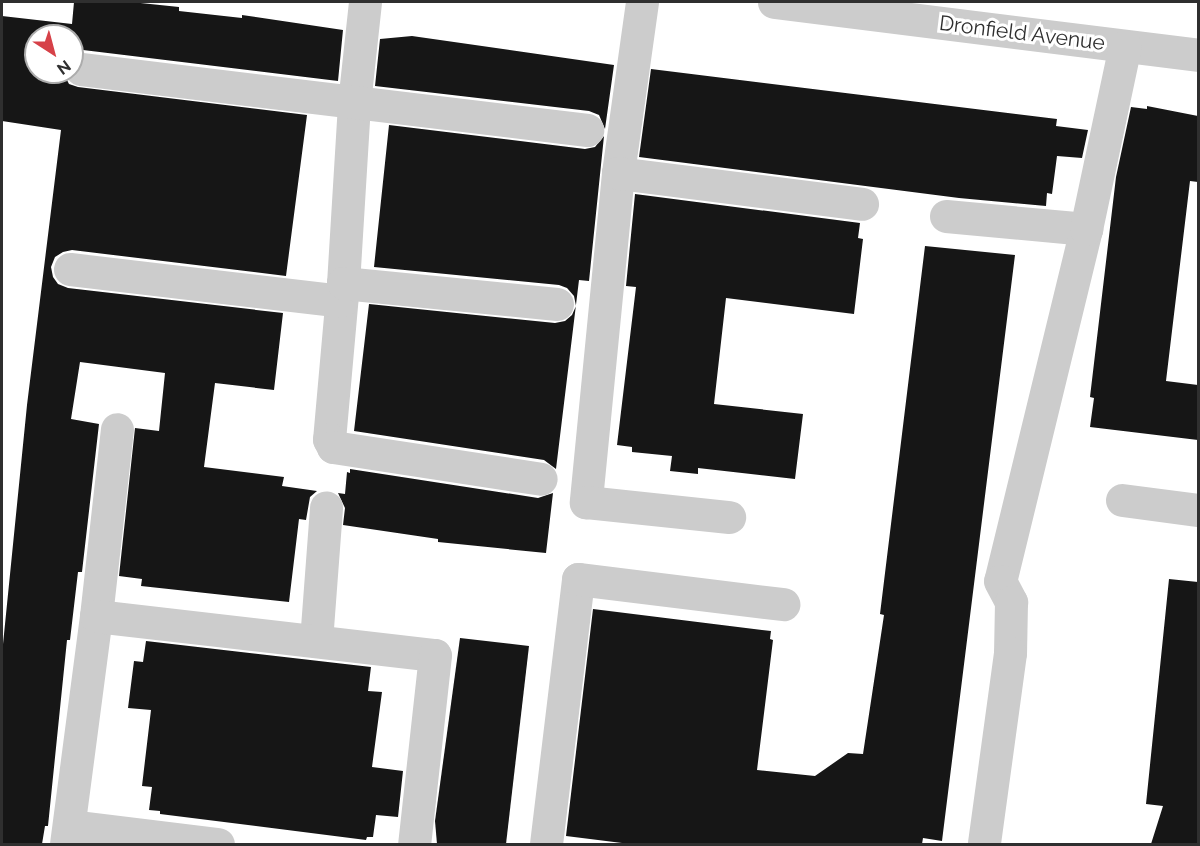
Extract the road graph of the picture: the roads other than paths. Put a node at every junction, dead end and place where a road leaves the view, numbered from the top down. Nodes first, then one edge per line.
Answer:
1 (365, 2) edge
2 (642, 2) edge
3 (774, 2) edge
4 (1125, 46) junction
5 (1198, 55) edge
6 (84, 69) edge
7 (354, 104) junction
8 (587, 130) dead end
9 (618, 173) junction
10 (861, 204) dead end
11 (946, 216) dead end
12 (1086, 229) junction
13 (70, 269) dead end
14 (342, 292) junction
15 (557, 304) dead end
16 (117, 429) dead end
17 (541, 479) dead end
18 (1122, 500) dead end
19 (326, 507) dead end
20 (1198, 510) edge
21 (729, 518) dead end
22 (783, 604) dead end
23 (96, 616) junction
24 (315, 641) junction
25 (67, 835) edge
26 (218, 844) edge
27 (414, 844) edge
28 (546, 844) edge
29 (984, 844) edge

1 - 7 street
2 - 9 street
3 - 4 street, Dronfield Avenue
4 - 5 street, Dronfield Avenue
4 - 12 street
6 - 7 street
7 - 8 street
7 - 14 street
9 - 10 street
9 - 21 street
11 - 12 street
12 - 29 street
13 - 14 street
14 - 15 street
14 - 17 street
16 - 23 street
18 - 20 street
19 - 24 street
22 - 28 street
23 - 24 street
23 - 25 street
24 - 27 street
25 - 26 street

